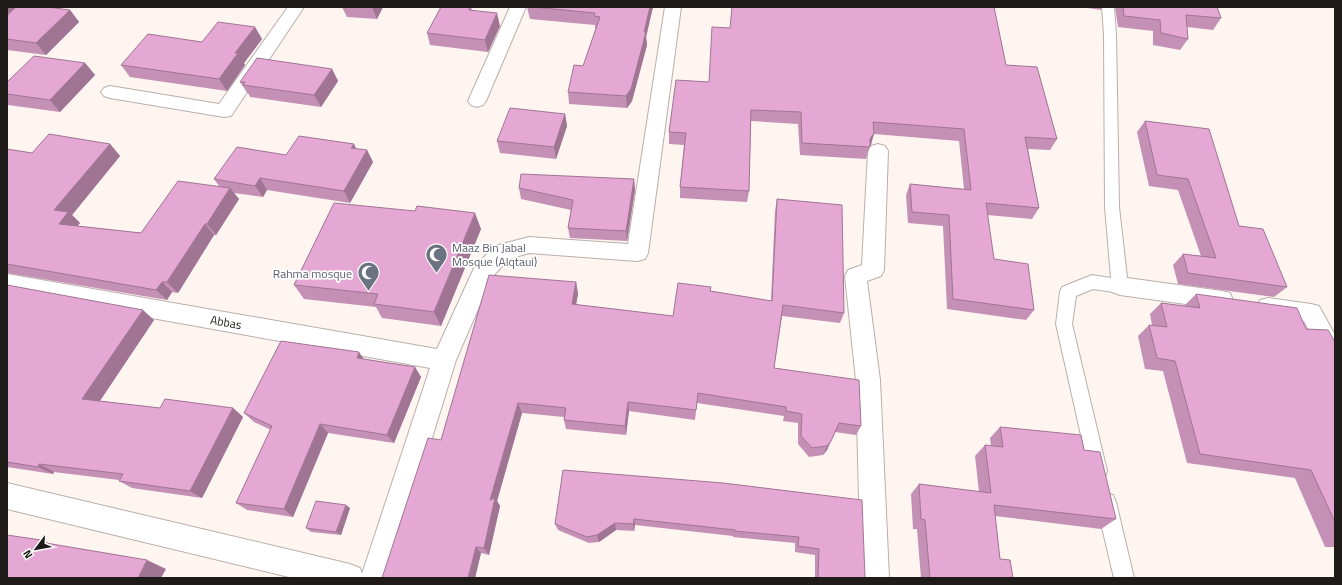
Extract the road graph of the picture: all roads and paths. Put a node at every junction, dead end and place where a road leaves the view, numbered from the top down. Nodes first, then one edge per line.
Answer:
1 (296, 7) edge
2 (518, 7) edge
3 (673, 7) edge
4 (1108, 7) edge
5 (110, 92) dead end
6 (476, 101) dead end
7 (878, 151) dead end
8 (7, 283) edge
9 (1120, 286) junction
10 (1335, 357) edge
11 (444, 360) junction
12 (7, 496) edge
13 (350, 578) edge
14 (375, 578) edge
15 (875, 578) edge
16 (1124, 578) edge

1 - 5 street
2 - 6 street
3 - 11 street
4 - 9 lane
7 - 15 street
8 - 11 street, Abbas
9 - 10 street
9 - 16 lane
11 - 14 street
12 - 13 street

